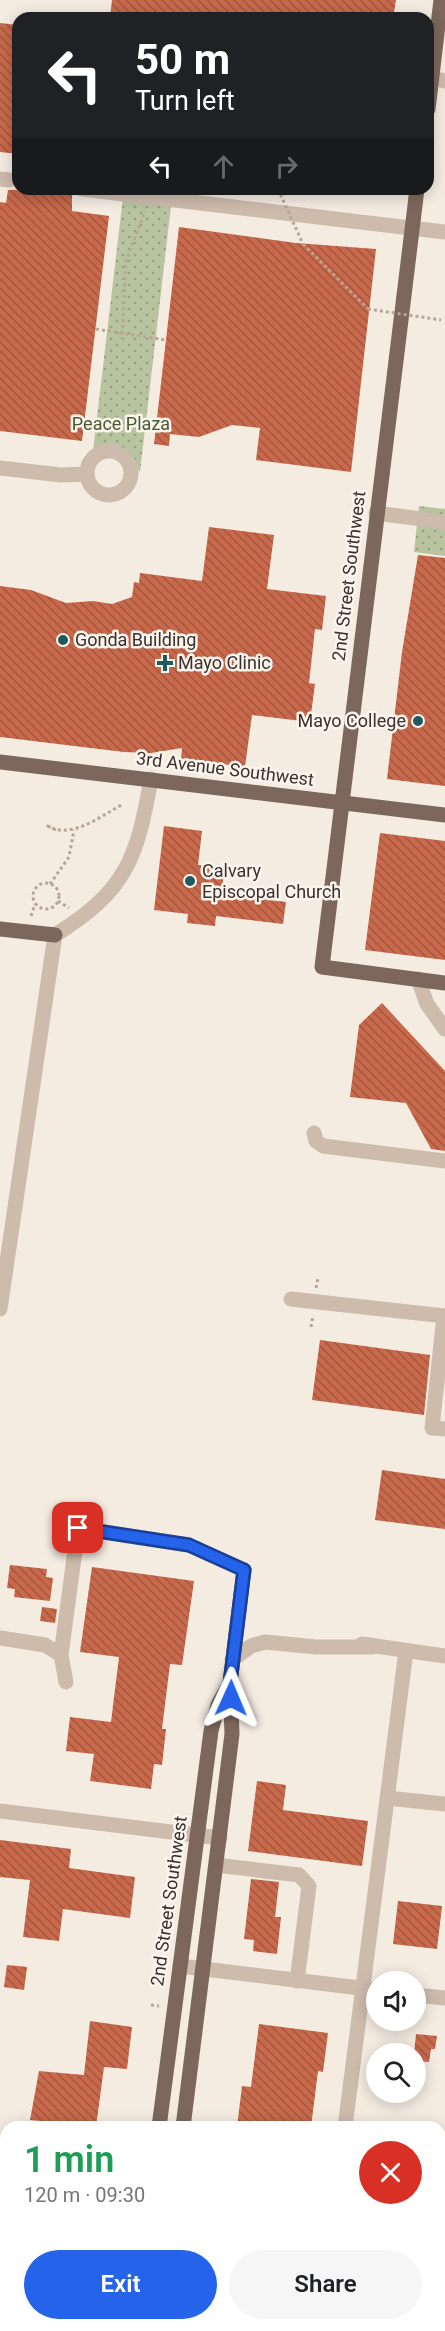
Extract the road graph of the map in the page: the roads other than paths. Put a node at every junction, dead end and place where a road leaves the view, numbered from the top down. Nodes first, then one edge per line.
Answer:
1 (441, 0) edge
2 (438, 79) edge
3 (133, 195) edge
4 (416, 195) edge
5 (412, 229) junction
6 (445, 232) edge
7 (0, 468) edge
8 (87, 474) dead end
9 (376, 513) junction
10 (445, 522) edge
11 (0, 762) edge
12 (151, 780) junction
13 (342, 802) junction
14 (445, 815) edge
15 (0, 929) edge
16 (55, 935) junction
17 (418, 979) junction
18 (445, 983) edge
19 (445, 1029) edge
20 (314, 1133) dead end
21 (445, 1161) edge
22 (7, 1216) edge
23 (1, 1287) edge
24 (291, 1299) dead end
25 (0, 1309) edge
26 (445, 1316) edge
27 (445, 1429) edge
28 (244, 1570) joint
29 (0, 1638) edge
30 (353, 1642) dead end
31 (372, 1647) junction
32 (406, 1651) junction
33 (61, 1655) junction
34 (445, 1656) edge
35 (232, 1660) junction
36 (66, 1682) dead end
37 (230, 1683) junction
38 (387, 1798) junction
39 (445, 1804) edge
40 (0, 1811) edge
41 (198, 1835) junction
42 (220, 1838) junction
43 (216, 1865) junction
44 (180, 1966) junction
45 (203, 1969) junction
46 (372, 1971) edge
47 (297, 1981) junction
48 (366, 1989) edge
49 (426, 1996) edge
50 (445, 1998) edge
51 (366, 2011) edge
52 (160, 2121) edge
53 (184, 2121) edge
54 (346, 2121) edge

1 - 2 main road
3 - 5 street
4 - 5 main road, 2nd Street Southwest
5 - 6 street
5 - 9 main road, 2nd Street Southwest
7 - 8 street
9 - 10 street
9 - 13 main road, 2nd Street Southwest
11 - 12 main road, 3rd Avenue Southwest
12 - 13 main road, 3rd Avenue Southwest
12 - 16 street
13 - 14 main road, 3rd Avenue Southwest
13 - 17 main road, 2nd Street Southwest
15 - 16 main road
16 - 22 street
17 - 18 main road
17 - 19 street
20 - 21 street
22 - 23 street
23 - 25 street
24 - 26 street
26 - 27 street
28 - 33 street
28 - 35 main road, 2nd Street Southwest
29 - 33 street
30 - 31 street
31 - 32 street
31 - 35 street
32 - 34 street
32 - 38 street
33 - 36 street
35 - 37 main road, 2nd Street Southwest
37 - 41 main road, 2nd Street Southwest
37 - 42 main road, 2nd Street Southwest
38 - 39 street
38 - 46 street
40 - 41 street
41 - 42 street
41 - 44 main road, 2nd Street Southwest
42 - 43 main road, 2nd Street Southwest
43 - 45 main road, 2nd Street Southwest
43 - 47 street
44 - 45 street
44 - 52 main road, 2nd Street Southwest
45 - 47 street
45 - 53 main road, 2nd Street Southwest
47 - 48 street
49 - 50 street
51 - 54 street

